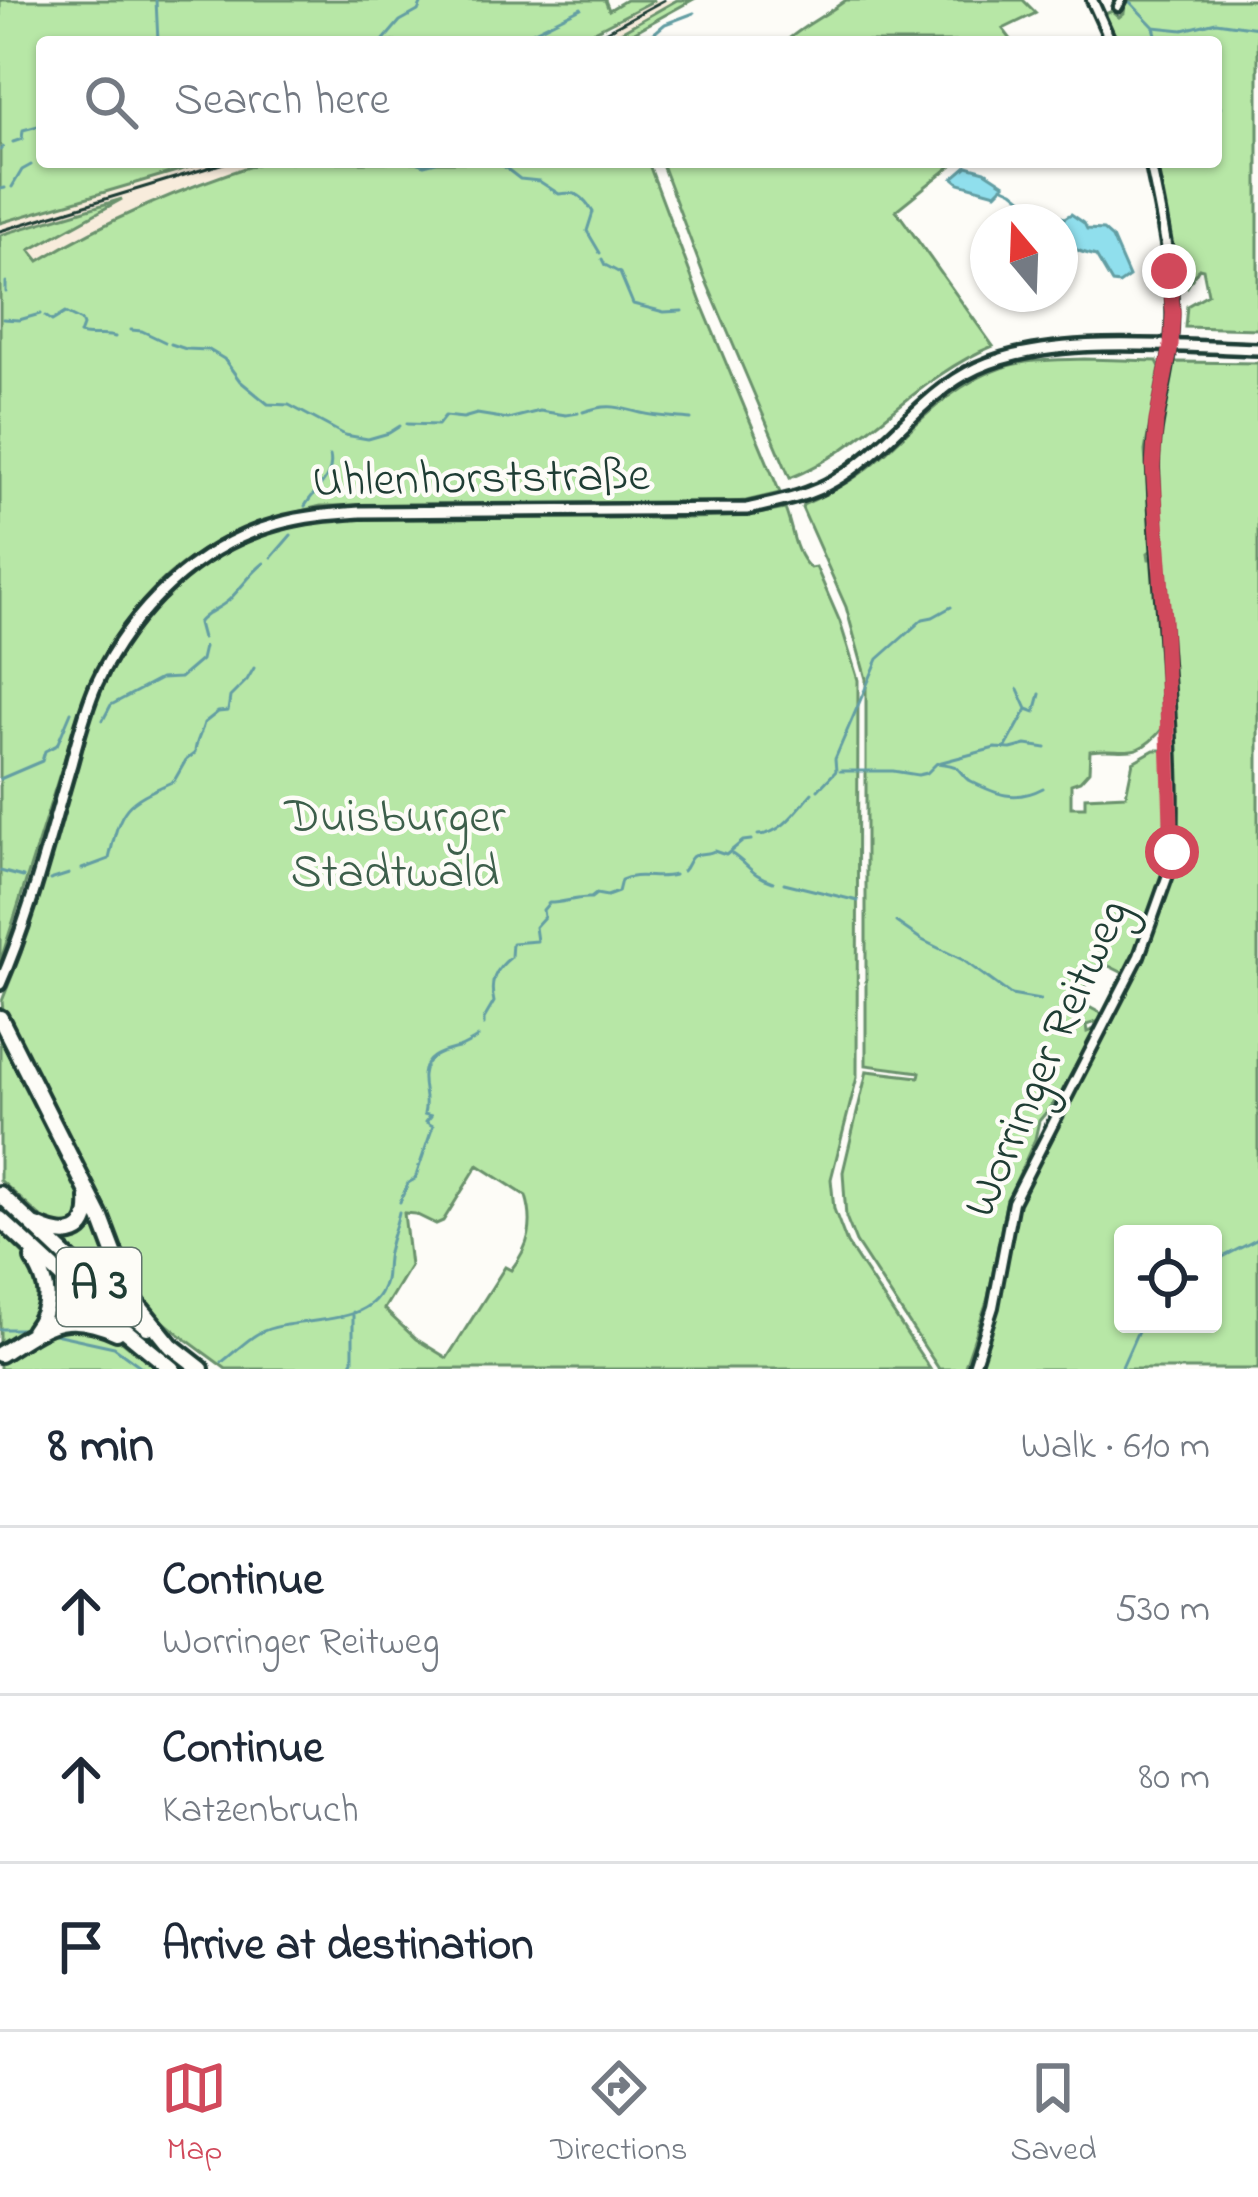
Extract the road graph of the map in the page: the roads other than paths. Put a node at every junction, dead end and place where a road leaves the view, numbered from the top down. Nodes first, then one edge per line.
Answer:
1 (1092, 0) edge
2 (1108, 36) edge
3 (1151, 168) edge
4 (1171, 346) junction
5 (1258, 349) edge
6 (0, 984) edge
7 (0, 1018) edge
8 (0, 1034) edge
9 (14, 1047) junction
10 (0, 1193) edge
11 (88, 1193) junction
12 (0, 1219) edge
13 (28, 1222) junction
14 (20, 1239) junction
15 (26, 1337) junction
16 (133, 1339) junction
17 (172, 1347) junction
18 (0, 1354) edge
19 (172, 1369) edge
20 (201, 1369) edge
21 (973, 1369) edge

1 - 2 street
3 - 4 street, Worringer Reitweg
4 - 5 main road, Uhlenhorststraße
4 - 6 main road, Uhlenhorststraße
4 - 21 street, Worringer Reitweg
7 - 9 highway
8 - 9 highway
9 - 11 highway
10 - 13 highway, A 3
11 - 13 highway
11 - 17 highway
12 - 14 highway, A 3
13 - 17 highway, A 3
14 - 15 highway
14 - 16 highway, A 3
15 - 16 highway
15 - 18 highway
16 - 19 highway, A 3
17 - 20 highway, A 3

